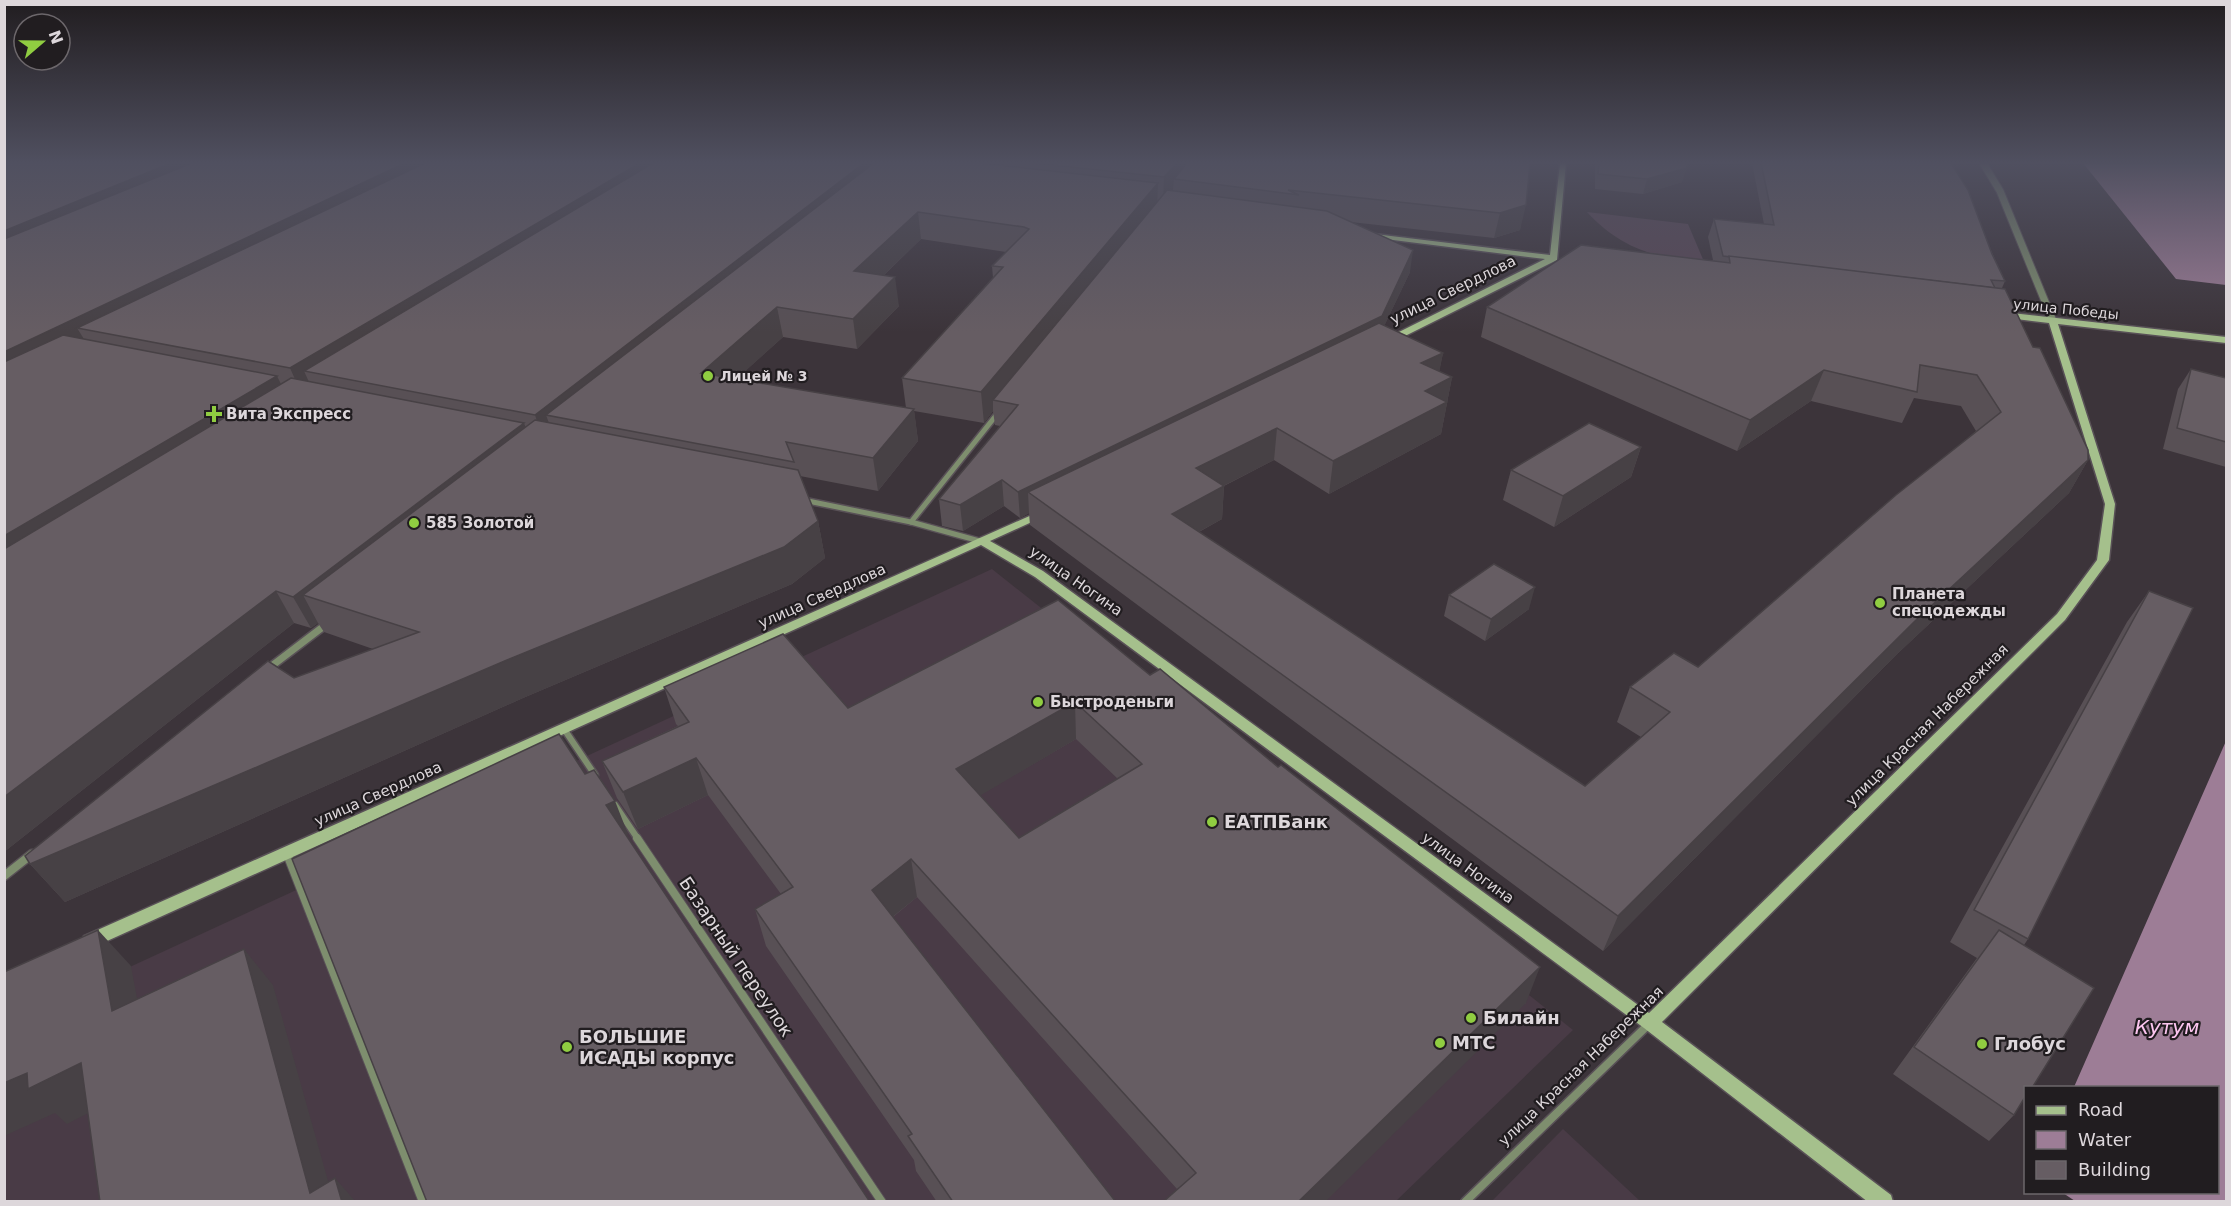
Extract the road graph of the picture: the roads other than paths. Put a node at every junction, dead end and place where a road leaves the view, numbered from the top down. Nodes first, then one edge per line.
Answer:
1 (1558, 219) edge
2 (2012, 219) edge
3 (1365, 234) edge
4 (1554, 258) junction
5 (1565, 260) edge
6 (1988, 313) edge
7 (2053, 321) junction
8 (2226, 340) edge
9 (1377, 346) edge
10 (1001, 408) edge
11 (795, 499) edge
12 (1057, 506) edge
13 (911, 522) junction
14 (983, 542) junction
15 (330, 621) edge
16 (265, 672) edge
17 (564, 729) junction
18 (598, 778) edge
19 (611, 798) edge
20 (42, 847) edge
21 (287, 853) junction
22 (4, 876) edge
23 (81, 946) edge
24 (1650, 1023) junction
25 (423, 1202) edge
26 (882, 1202) edge
27 (1465, 1202) edge
28 (1884, 1202) edge

1 - 4 main road
2 - 7 street, улица Красная Набережная
3 - 4 main road
4 - 5 main road
4 - 9 main road, улица Свердлова
6 - 7 main road, улица Победы
7 - 8 main road, улица Победы
7 - 24 main road, улица Красная Набережная
10 - 13 street
11 - 13 street, улица Ногина
12 - 14 main road, улица Свердлова
13 - 14 street, улица Ногина
14 - 17 main road, улица Свердлова
14 - 24 main road, улица Ногина
15 - 16 street
17 - 18 street
17 - 21 main road, улица Свердлова
19 - 26 street, Базарный переулок
20 - 22 street
21 - 23 main road, улица Свердлова
21 - 25 street
24 - 27 street, улица Красная Набережная
24 - 28 main road, улица Ногина

